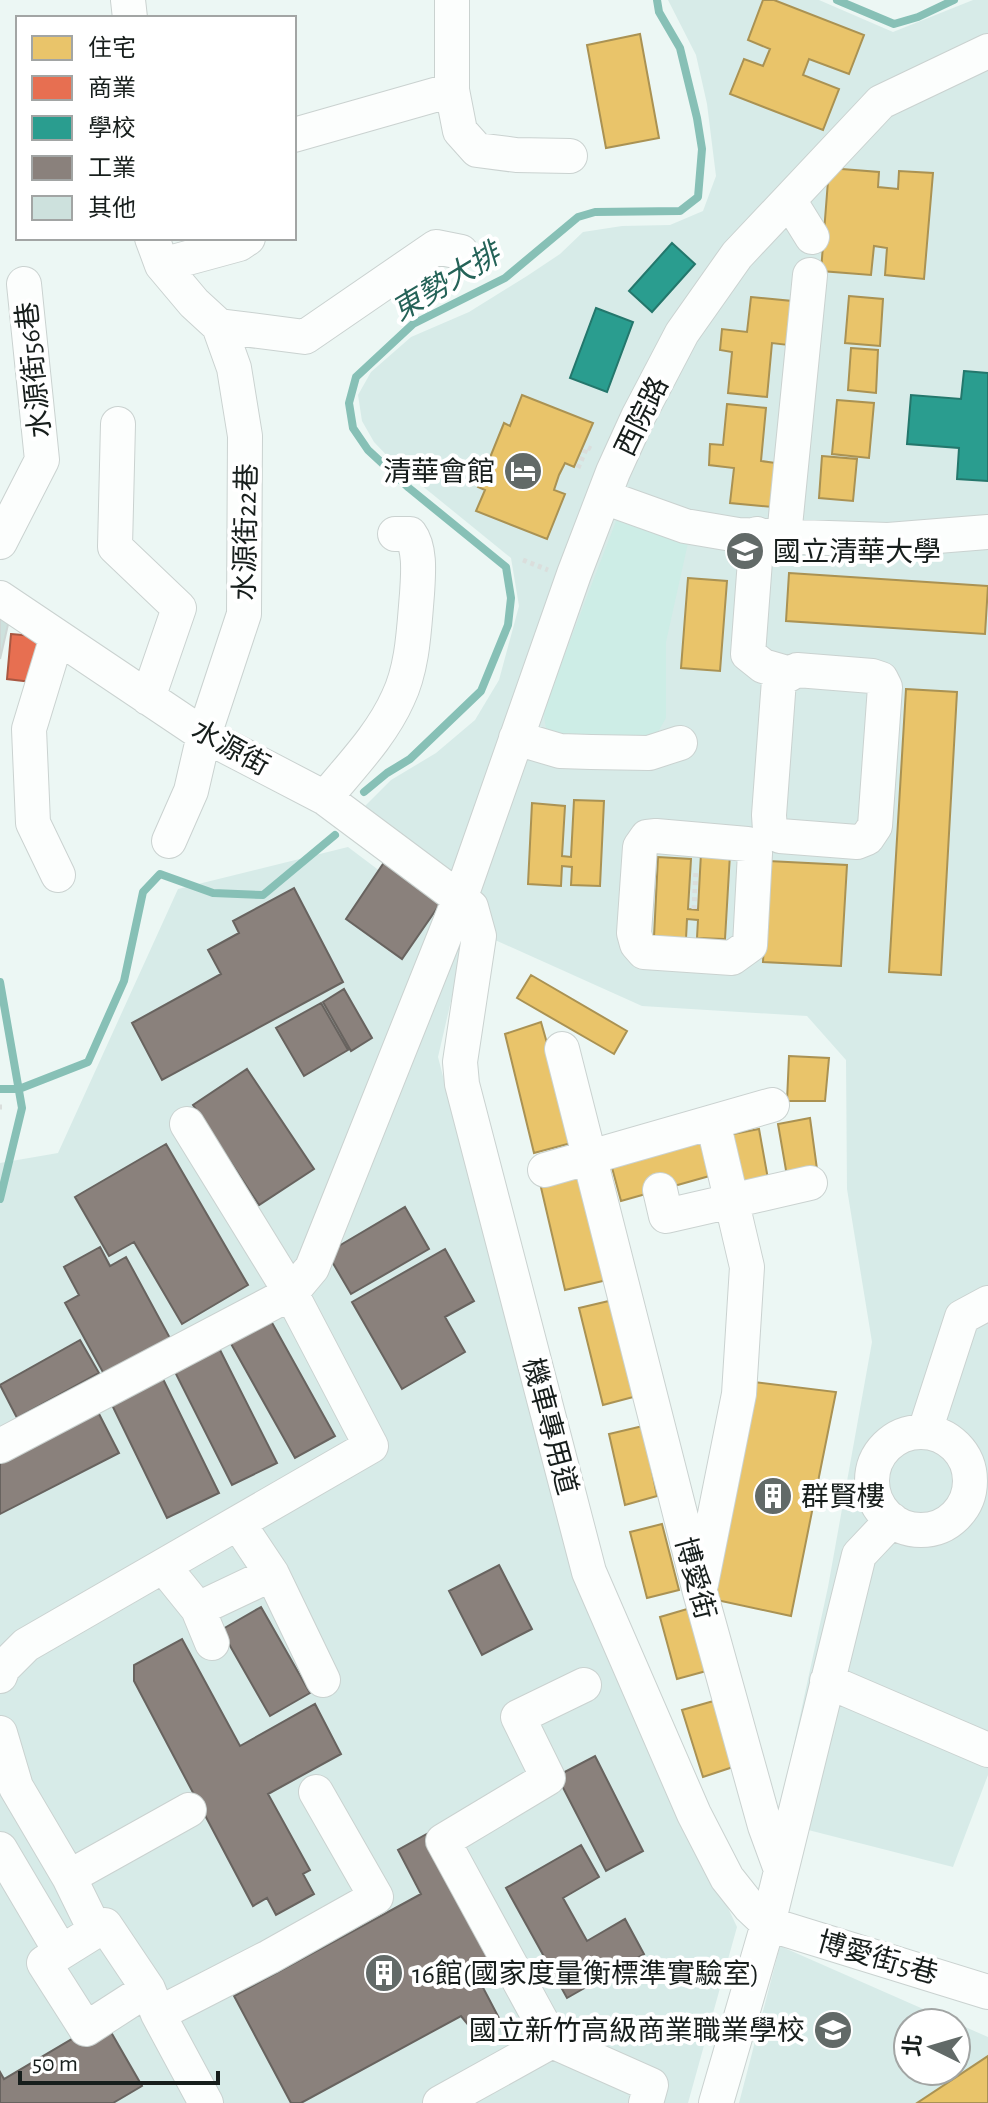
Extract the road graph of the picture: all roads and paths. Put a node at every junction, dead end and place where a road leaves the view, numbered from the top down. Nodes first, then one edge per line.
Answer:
1 (452, 0) edge
2 (988, 51) edge
3 (452, 90) junction
4 (296, 134) edge
5 (570, 156) dead end
6 (789, 200) junction
7 (812, 237) dead end
8 (245, 240) edge
9 (157, 252) edge
10 (461, 252) dead end
11 (810, 275) dead end
12 (24, 284) dead end
13 (219, 326) junction
14 (118, 424) dead end
15 (604, 497) junction
16 (988, 532) edge
17 (395, 534) dead end
18 (770, 535) junction
19 (0, 542) edge
20 (523, 560) dead end
21 (560, 574) dead end
22 (0, 598) edge
23 (57, 637) junction
24 (787, 673) junction
25 (148, 698) junction
26 (204, 735) junction
27 (516, 738) junction
28 (680, 743) dead end
29 (325, 798) junction
30 (698, 840) junction
31 (169, 841) dead end
32 (58, 875) dead end
33 (459, 898) junction
34 (694, 909) dead end
35 (562, 1049) dead end
36 (772, 1105) dead end
37 (713, 1122) junction
38 (187, 1124) dead end
39 (589, 1157) junction
40 (545, 1170) dead end
41 (810, 1183) dead end
42 (660, 1190) dead end
43 (732, 1200) junction
44 (291, 1293) junction
45 (988, 1303) edge
46 (925, 1431) junction
47 (0, 1446) edge
48 (892, 1520) junction
49 (238, 1523) junction
50 (164, 1567) junction
51 (272, 1574) junction
52 (700, 1592) junction
53 (198, 1609) junction
54 (212, 1643) dead end
55 (0, 1676) edge
56 (323, 1680) dead end
57 (827, 1681) junction
58 (584, 1685) dead end
59 (0, 1733) edge
60 (988, 1750) edge
61 (8, 1783) edge
62 (316, 1792) dead end
63 (189, 1810) dead end
64 (0, 1849) edge
65 (780, 1867) junction
66 (69, 1877) junction
67 (768, 1924) junction
68 (95, 1930) junction
69 (61, 1952) junction
70 (988, 1992) edge
71 (153, 2002) junction
72 (552, 2041) junction
73 (206, 2103) edge
74 (440, 2103) edge
75 (646, 2103) edge
76 (716, 2103) edge

1 - 3 street
2 - 6 street, 西院路
3 - 4 street
3 - 5 street
6 - 7 street
6 - 15 street, 西院路
8 - 9 street
9 - 13 street
10 - 13 street
11 - 18 street
12 - 19 street, 水源街56巷
13 - 26 street, 水源街22巷
14 - 25 street
15 - 18 street
15 - 27 street, 西院路
16 - 18 street
17 - 29 street
18 - 24 street
20 - 21 path
22 - 23 street, 水源街
23 - 25 street, 水源街
23 - 32 street
24 - 24 street
25 - 26 street, 水源街
26 - 29 street, 水源街
26 - 31 street, 水源街22巷
27 - 28 street
27 - 33 street, 西院路
29 - 33 street, 水源街
30 - 30 street
30 - 34 path
33 - 44 street, 西院路
33 - 67 street, 機車專用道
35 - 39 street, 博愛街
36 - 37 street
37 - 39 street
37 - 43 street
38 - 44 street
39 - 40 street
39 - 52 street, 博愛街
41 - 43 street
42 - 43 street
43 - 52 street
44 - 47 street
44 - 49 street
45 - 46 street
46 - 48 street
46 - 48 street
48 - 57 street
49 - 50 street
49 - 51 street
50 - 53 street
50 - 55 street
51 - 53 street
51 - 56 street
52 - 65 street, 博愛街
53 - 54 street
57 - 60 street
57 - 65 street
58 - 72 street
59 - 61 street
61 - 66 street
62 - 71 street
63 - 66 street
64 - 69 street
65 - 67 street
66 - 68 street
67 - 70 street, 博愛街5巷
67 - 76 street
68 - 69 street
68 - 71 street
69 - 71 street
71 - 73 street
72 - 74 street
72 - 75 street

